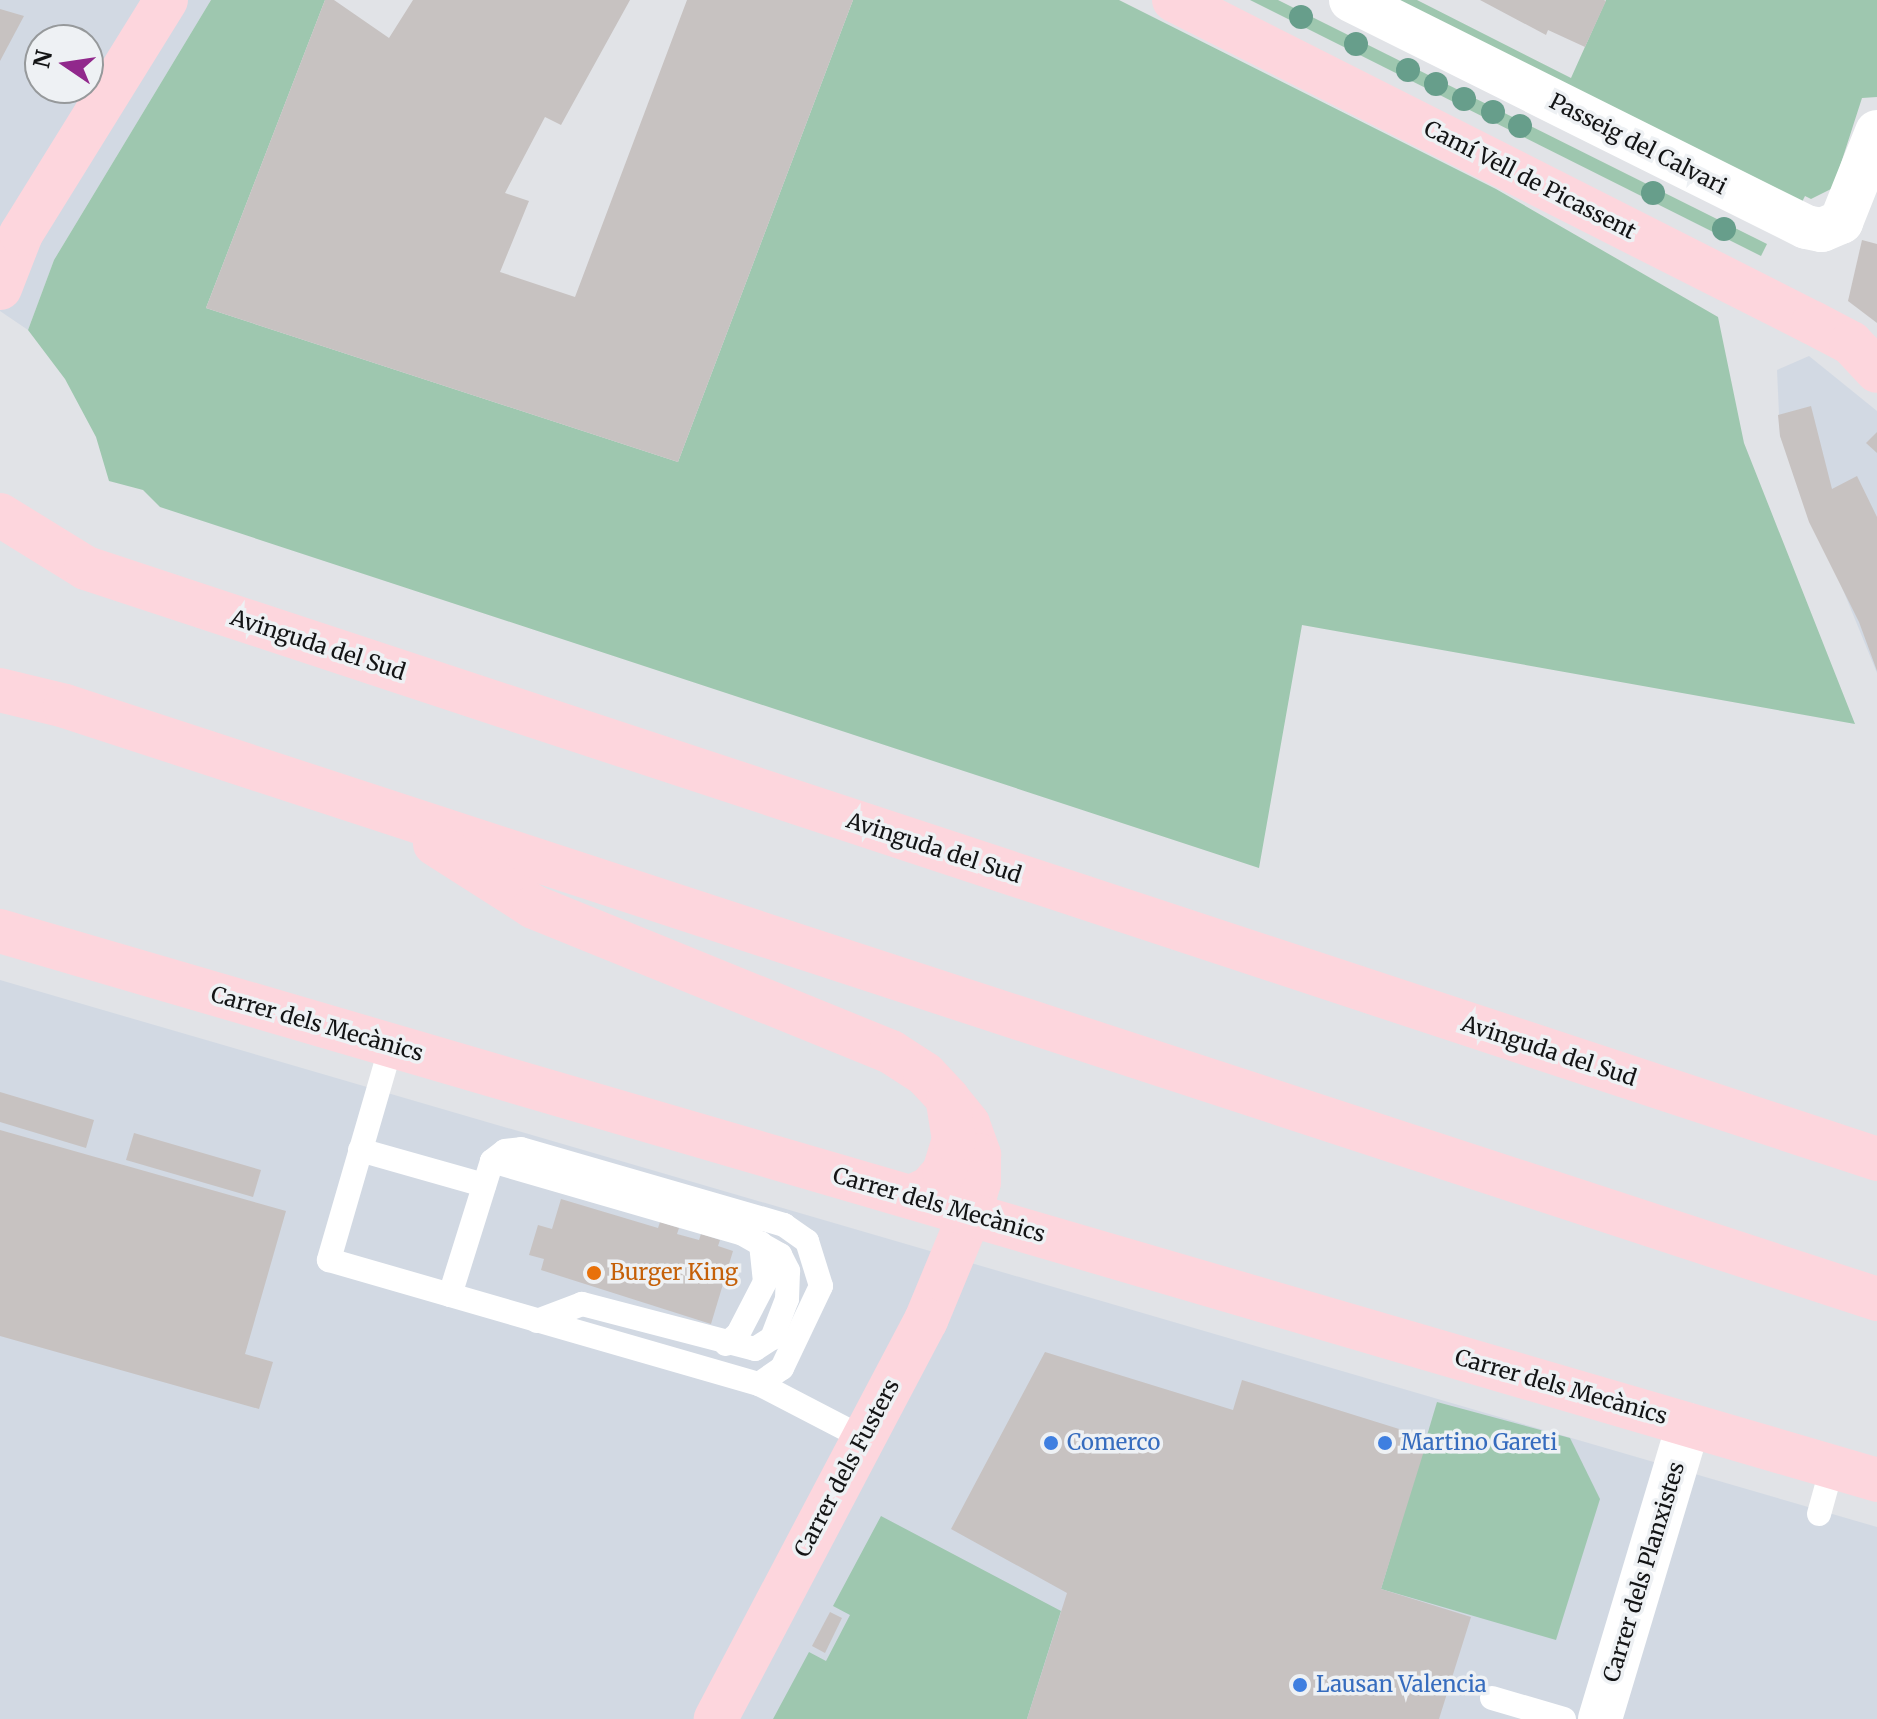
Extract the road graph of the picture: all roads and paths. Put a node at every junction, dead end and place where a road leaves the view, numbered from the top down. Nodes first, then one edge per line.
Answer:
1 (166, 0) edge
2 (1174, 0) edge
3 (1351, 0) edge
4 (1877, 132) edge
5 (11, 244) edge
6 (0, 288) edge
7 (1877, 371) edge
8 (0, 515) edge
9 (0, 690) edge
10 (379, 808) junction
11 (0, 931) edge
12 (391, 1046) junction
13 (948, 1099) junction
14 (360, 1150) junction
15 (1877, 1159) edge
16 (492, 1161) junction
17 (484, 1185) junction
18 (911, 1197) junction
19 (970, 1214) junction
20 (450, 1295) junction
21 (1877, 1299) edge
22 (537, 1321) junction
23 (759, 1384) junction
24 (1688, 1425) junction
25 (863, 1438) junction
26 (1832, 1467) junction
27 (1877, 1480) edge
28 (1819, 1514) dead end
29 (1492, 1698) dead end
30 (716, 1719) edge
31 (1564, 1719) edge
32 (1600, 1719) edge

1 - 5 main road
2 - 7 main road, Camí Vell de Picassent
3 - 4 street, Passeig del Calvari
5 - 6 main road
8 - 15 main road, Avinguda del Sud
9 - 10 main road
10 - 13 main road, Carrer dels Fusters
10 - 21 main road
11 - 12 main road, Carrer dels Mecànics
12 - 14 lane
12 - 18 main road, Carrer dels Mecànics
13 - 18 main road
13 - 19 main road, Carrer dels Fusters
14 - 17 lane
14 - 20 lane
16 - 17 lane
16 - 22 lane
16 - 23 lane
17 - 20 lane
18 - 19 main road, Carrer dels Mecànics
19 - 24 main road, Carrer dels Mecànics
19 - 25 main road, Carrer dels Fusters
20 - 22 lane
22 - 23 lane
23 - 25 lane
24 - 26 main road, Carrer dels Mecànics
24 - 32 street, Carrer dels Planxistes
25 - 30 main road, Carrer dels Fusters
26 - 27 main road, Carrer dels Mecànics
26 - 28 lane
29 - 31 lane

